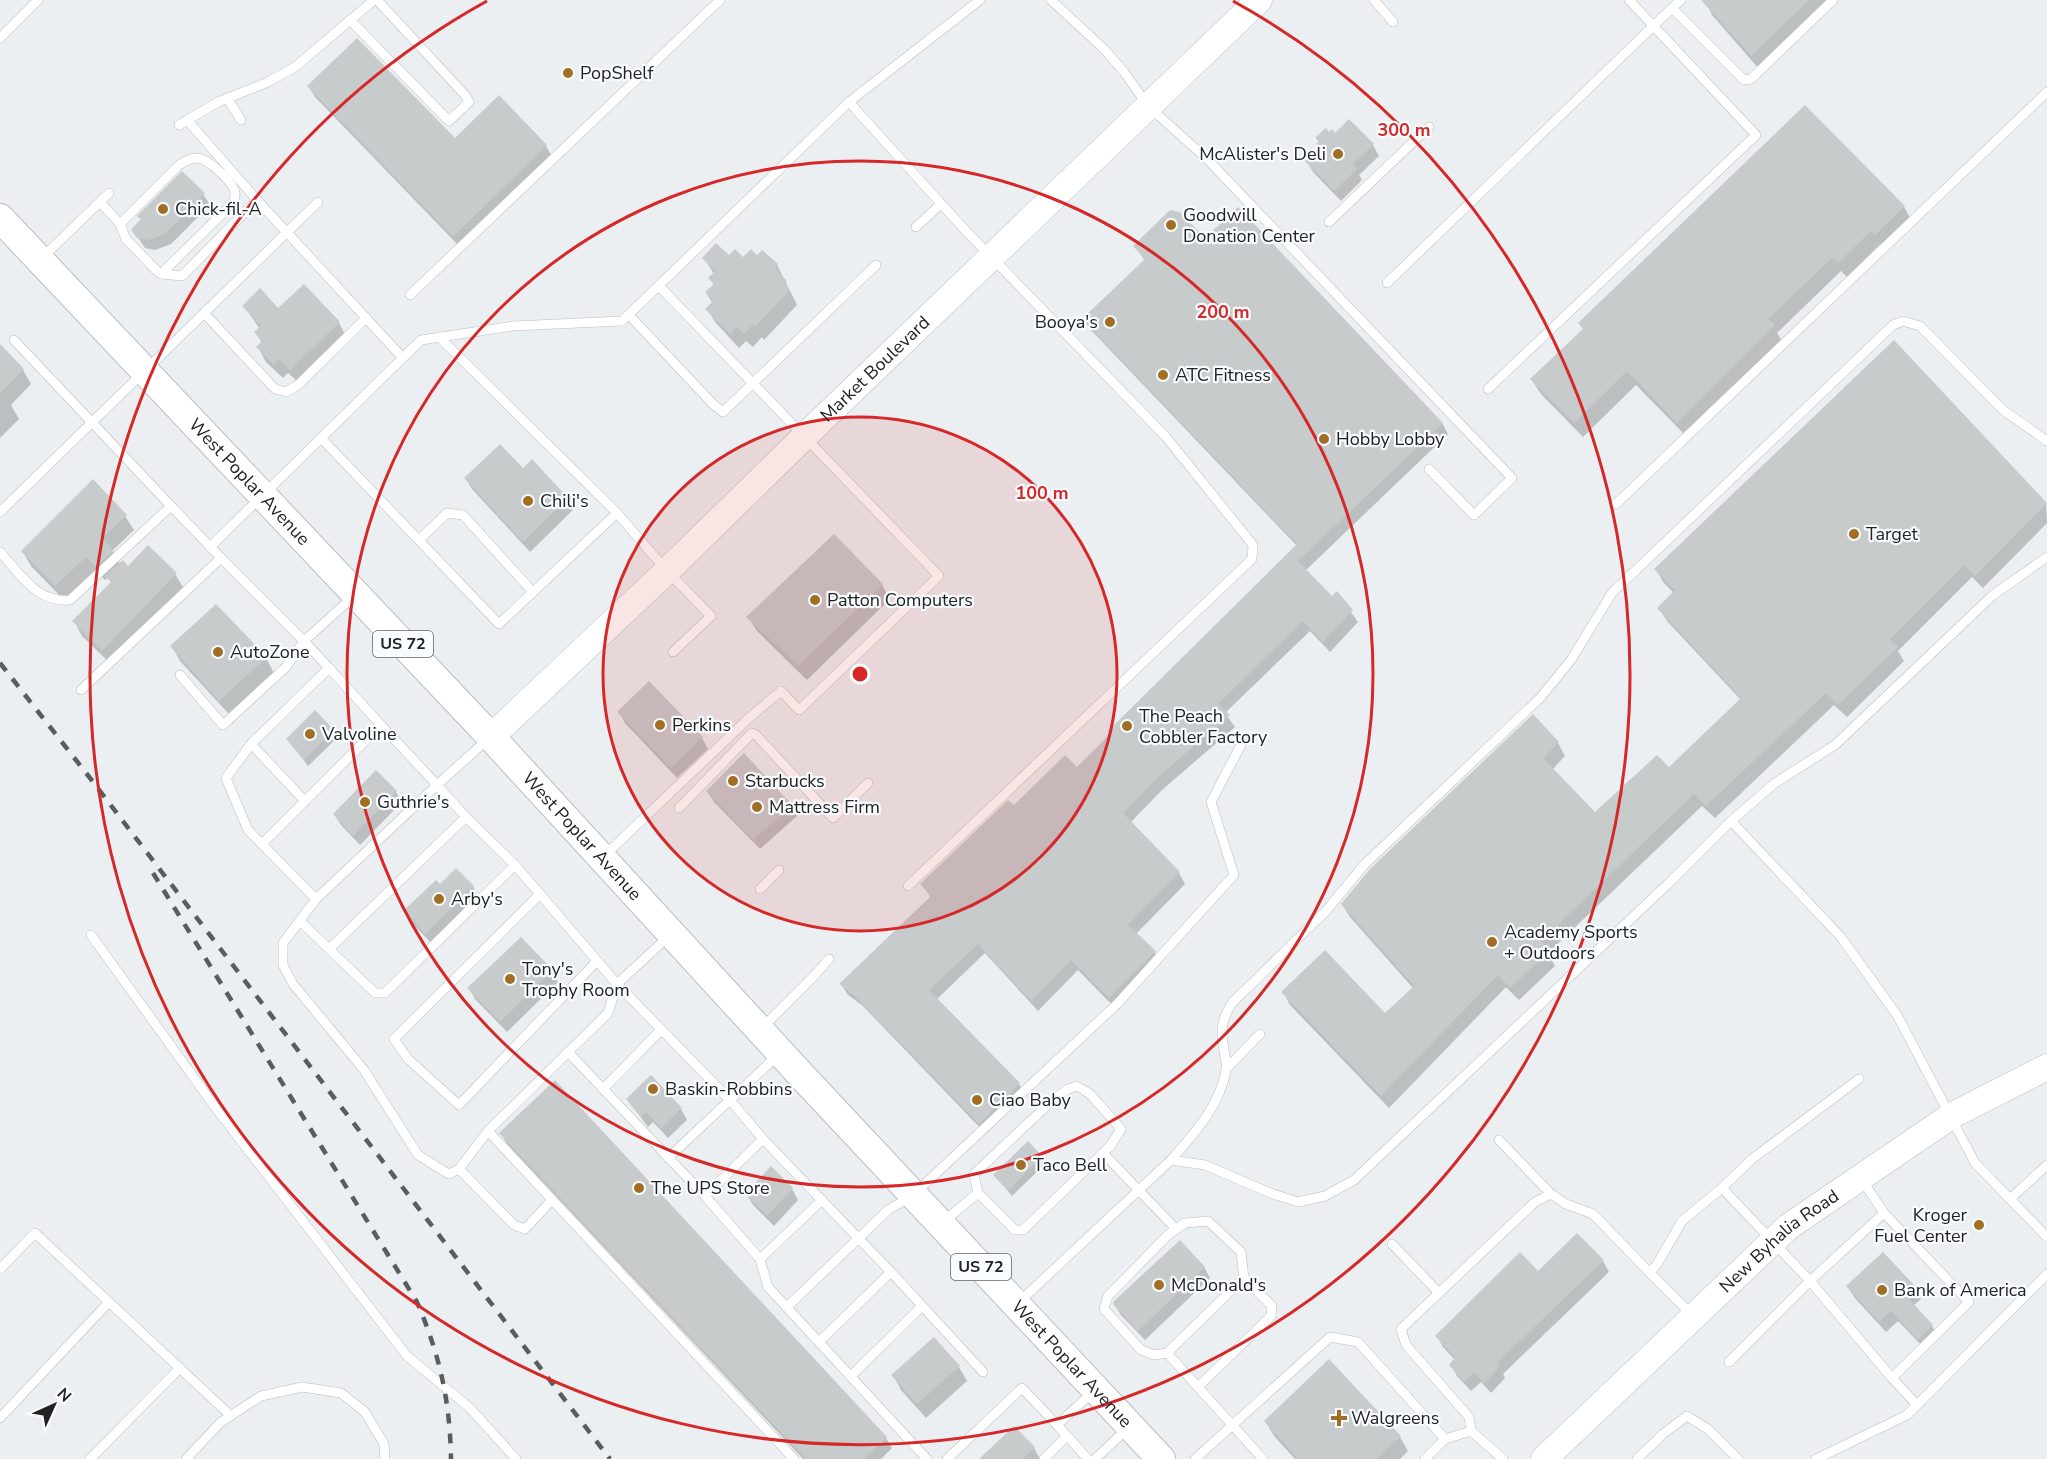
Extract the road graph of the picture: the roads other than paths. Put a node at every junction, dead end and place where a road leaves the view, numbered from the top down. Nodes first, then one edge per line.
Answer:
1 (38, 0) edge
2 (375, 0) edge
3 (720, 0) edge
4 (980, 0) edge
5 (1259, 0) edge
6 (1374, 0) edge
7 (1629, 0) edge
8 (1681, 0) edge
9 (1833, 0) edge
10 (1056, 1) edge
11 (1672, 8) junction
12 (350, 20) junction
13 (1393, 22) dead end
14 (1653, 26) junction
15 (0, 38) edge
16 (2047, 93) edge
17 (227, 98) junction
18 (849, 102) junction
19 (1148, 106) junction
20 (241, 120) dead end
21 (1429, 127) dead end
22 (109, 193) dead end
23 (257, 200) junction
24 (100, 202) junction
25 (318, 202) dead end
26 (941, 204) junction
27 (0, 218) edge
28 (1329, 222) dead end
29 (120, 224) junction
30 (916, 227) dead end
31 (287, 232) junction
32 (992, 256) junction
33 (40, 260) junction
34 (876, 265) dead end
35 (161, 274) junction
36 (1387, 283) dead end
37 (659, 286) junction
38 (410, 295) dead end
39 (204, 313) junction
40 (629, 315) junction
41 (366, 318) junction
42 (440, 337) junction
43 (14, 340) dead end
44 (402, 357) junction
45 (144, 370) junction
46 (754, 384) junction
47 (1488, 389) dead end
48 (91, 422) junction
49 (805, 436) junction
50 (321, 438) junction
51 (2047, 441) edge
52 (1429, 469) dead end
53 (262, 496) junction
54 (1616, 504) dead end
55 (171, 506) junction
56 (0, 512) edge
57 (617, 513) junction
58 (419, 540) junction
59 (210, 547) junction
60 (0, 552) edge
61 (2047, 557) edge
62 (221, 558) junction
63 (667, 571) junction
64 (533, 592) junction
65 (356, 594) junction
66 (304, 641) junction
67 (673, 652) dead end
68 (329, 668) junction
69 (180, 675) dead end
70 (81, 690) dead end
71 (381, 725) junction
72 (491, 737) junction
73 (1243, 741) dead end
74 (251, 744) junction
75 (868, 783) dead end
76 (437, 785) junction
77 (305, 801) junction
78 (679, 808) dead end
79 (465, 817) junction
80 (1731, 821) junction
81 (262, 844) junction
82 (602, 858) junction
83 (515, 865) junction
84 (779, 870) dead end
85 (908, 886) dead end
86 (760, 889) dead end
87 (540, 894) junction
88 (316, 899) junction
89 (300, 921) junction
90 (671, 934) junction
91 (91, 935) dead end
92 (329, 949) junction
93 (829, 959) dead end
94 (597, 961) junction
95 (617, 984) junction
96 (661, 1030) junction
97 (759, 1030) junction
98 (1260, 1034) dead end
99 (568, 1052) junction
100 (780, 1053) junction
101 (2047, 1067) edge
102 (1227, 1068) junction
103 (1859, 1079) dead end
104 (603, 1089) junction
105 (730, 1100) junction
106 (1951, 1116) junction
107 (488, 1131) junction
108 (763, 1138) junction
109 (1499, 1140) dead end
110 (1103, 1153) junction
111 (668, 1158) junction
112 (1171, 1160) junction
113 (2047, 1165) edge
114 (459, 1169) junction
115 (1861, 1178) junction
116 (1722, 1188) junction
117 (1139, 1190) junction
118 (978, 1192) junction
119 (1551, 1194) junction
120 (705, 1196) junction
121 (913, 1196) junction
122 (2010, 1199) junction
123 (552, 1200) junction
124 (822, 1200) junction
125 (1884, 1213) junction
126 (940, 1224) junction
127 (1176, 1229) junction
128 (2047, 1237) edge
129 (859, 1239) junction
130 (1773, 1242) junction
131 (1392, 1244) dead end
132 (760, 1259) junction
133 (0, 1269) edge
134 (891, 1272) junction
135 (1649, 1272) junction
136 (2047, 1274) edge
137 (1244, 1278) junction
138 (1810, 1281) junction
139 (1439, 1293) junction
140 (109, 1302) junction
141 (1016, 1305) junction
142 (787, 1306) junction
143 (922, 1306) junction
144 (1694, 1317) junction
145 (820, 1341) junction
146 (1167, 1353) junction
147 (1729, 1362) dead end
148 (180, 1368) junction
149 (983, 1372) dead end
150 (851, 1376) junction
151 (1892, 1378) junction
152 (1199, 1386) junction
153 (1095, 1390) junction
154 (1917, 1405) junction
155 (231, 1416) junction
156 (0, 1418) edge
157 (1057, 1425) junction
158 (1233, 1425) junction
159 (1130, 1426) junction
160 (1471, 1431) junction
161 (1067, 1436) junction
162 (1444, 1439) junction
163 (90, 1459) edge
164 (186, 1459) edge
165 (385, 1459) edge
166 (516, 1459) edge
167 (794, 1459) edge
168 (927, 1459) edge
169 (947, 1459) edge
170 (1044, 1459) edge
171 (1088, 1459) edge
172 (1095, 1459) edge
173 (1161, 1459) edge
174 (1195, 1459) edge
175 (1263, 1459) edge
176 (1425, 1459) edge
177 (1503, 1459) edge
178 (1544, 1459) edge
179 (1637, 1459) edge
180 (1738, 1459) edge
181 (1816, 1459) edge

1 - 15 lane
2 - 12 lane
2 - 12 lane
3 - 38 lane
4 - 18 lane
5 - 19 street, Market Boulevard
6 - 13 lane
7 - 14 lane
8 - 11 lane
9 - 11 lane
10 - 19 lane
11 - 14 lane
12 - 17 lane
14 - 36 lane
14 - 47 lane
16 - 54 lane
17 - 20 lane
17 - 23 lane
18 - 26 lane
18 - 37 lane
19 - 32 street, Market Boulevard
19 - 52 lane
21 - 28 lane
22 - 24 lane
23 - 31 lane
23 - 35 lane
24 - 29 lane
24 - 33 lane
25 - 31 lane
26 - 30 lane
26 - 32 lane
27 - 33 main road, West Poplar Avenue / US 72
29 - 35 lane
29 - 35 lane
31 - 39 lane
31 - 41 lane
32 - 49 street, Market Boulevard
32 - 85 lane
33 - 45 main road, West Poplar Avenue / US 72
34 - 46 lane
37 - 40 lane
37 - 46 lane
39 - 41 lane
39 - 45 lane
40 - 42 lane
40 - 46 lane
41 - 44 lane
42 - 44 lane
42 - 57 lane
43 - 48 lane
44 - 50 lane
45 - 48 lane
45 - 53 main road, West Poplar Avenue / US 72
46 - 49 lane
48 - 55 lane
48 - 56 lane
49 - 63 street, Market Boulevard
49 - 82 lane
50 - 53 lane
50 - 58 lane
51 - 102 lane
53 - 59 lane
53 - 65 main road, West Poplar Avenue / US 72
55 - 59 lane
55 - 60 lane
57 - 63 lane
57 - 64 lane
58 - 64 lane
58 - 64 lane
59 - 62 lane
61 - 80 lane
62 - 66 lane
62 - 70 lane
63 - 67 lane
63 - 72 street, Market Boulevard
65 - 66 lane
65 - 72 main road, West Poplar Avenue / US 72
66 - 68 lane
66 - 69 lane
68 - 71 lane
68 - 74 lane
71 - 76 lane
71 - 77 lane
72 - 76 lane
72 - 82 main road, West Poplar Avenue / US 72
73 - 121 lane
74 - 77 lane
74 - 81 lane
75 - 78 lane
76 - 79 lane
76 - 88 lane
77 - 81 lane
79 - 83 lane
79 - 92 lane
80 - 106 lane
80 - 112 lane
81 - 88 lane
82 - 90 main road, West Poplar Avenue / US 72
83 - 87 lane
83 - 92 lane
84 - 86 lane
87 - 94 lane
87 - 94 lane
88 - 89 lane
89 - 92 lane
89 - 114 lane
90 - 95 lane
90 - 97 main road, West Poplar Avenue / US 72
91 - 166 lane
93 - 97 lane
94 - 95 lane
95 - 96 lane
95 - 99 lane
96 - 104 lane
96 - 105 lane
97 - 100 main road, West Poplar Avenue / US 72
98 - 102 lane
99 - 104 lane
99 - 107 lane
100 - 105 lane
100 - 121 main road, West Poplar Avenue / US 72
101 - 106 street, New Byhalia Road
102 - 112 lane
103 - 116 lane
104 - 111 lane
105 - 108 lane
105 - 111 lane
106 - 115 street, New Byhalia Road
106 - 122 lane
107 - 114 lane
107 - 123 lane
108 - 120 lane
108 - 124 lane
109 - 119 lane
110 - 117 lane
110 - 118 lane
110 - 118 lane
111 - 120 lane
112 - 117 lane
113 - 122 lane
114 - 123 lane
115 - 125 lane
115 - 130 street, New Byhalia Road
116 - 130 lane
116 - 135 lane
117 - 127 lane
117 - 141 lane
118 - 126 lane
119 - 135 lane
119 - 139 lane
120 - 132 lane
121 - 126 main road, West Poplar Avenue / US 72
121 - 129 lane
122 - 128 lane
123 - 167 lane
124 - 129 lane
124 - 132 lane
125 - 138 lane
125 - 151 lane
126 - 141 main road, West Poplar Avenue / US 72
127 - 137 lane
127 - 146 lane
129 - 134 lane
129 - 142 lane
130 - 138 lane
130 - 144 street, New Byhalia Road
131 - 139 lane
132 - 142 lane
133 - 140 lane
134 - 143 lane
134 - 145 lane
135 - 144 lane
136 - 154 lane
137 - 146 lane
137 - 152 lane
138 - 147 lane
138 - 151 lane
139 - 160 lane
140 - 148 lane
140 - 156 lane
141 - 153 main road, West Poplar Avenue / US 72
142 - 145 lane
143 - 149 lane
143 - 150 lane
144 - 178 street, New Byhalia Road
145 - 150 lane
146 - 152 lane
148 - 155 lane
148 - 163 lane
150 - 168 lane
151 - 154 lane
152 - 158 lane
153 - 157 lane
153 - 159 main road, West Poplar Avenue / US 72
154 - 181 lane
155 - 164 lane
155 - 165 lane
157 - 161 lane
157 - 169 lane
158 - 162 lane
158 - 174 lane
158 - 175 lane
159 - 172 lane
159 - 173 main road, West Poplar Avenue / US 72
160 - 162 lane
160 - 177 lane
161 - 170 lane
161 - 171 lane
162 - 176 lane
179 - 180 lane

